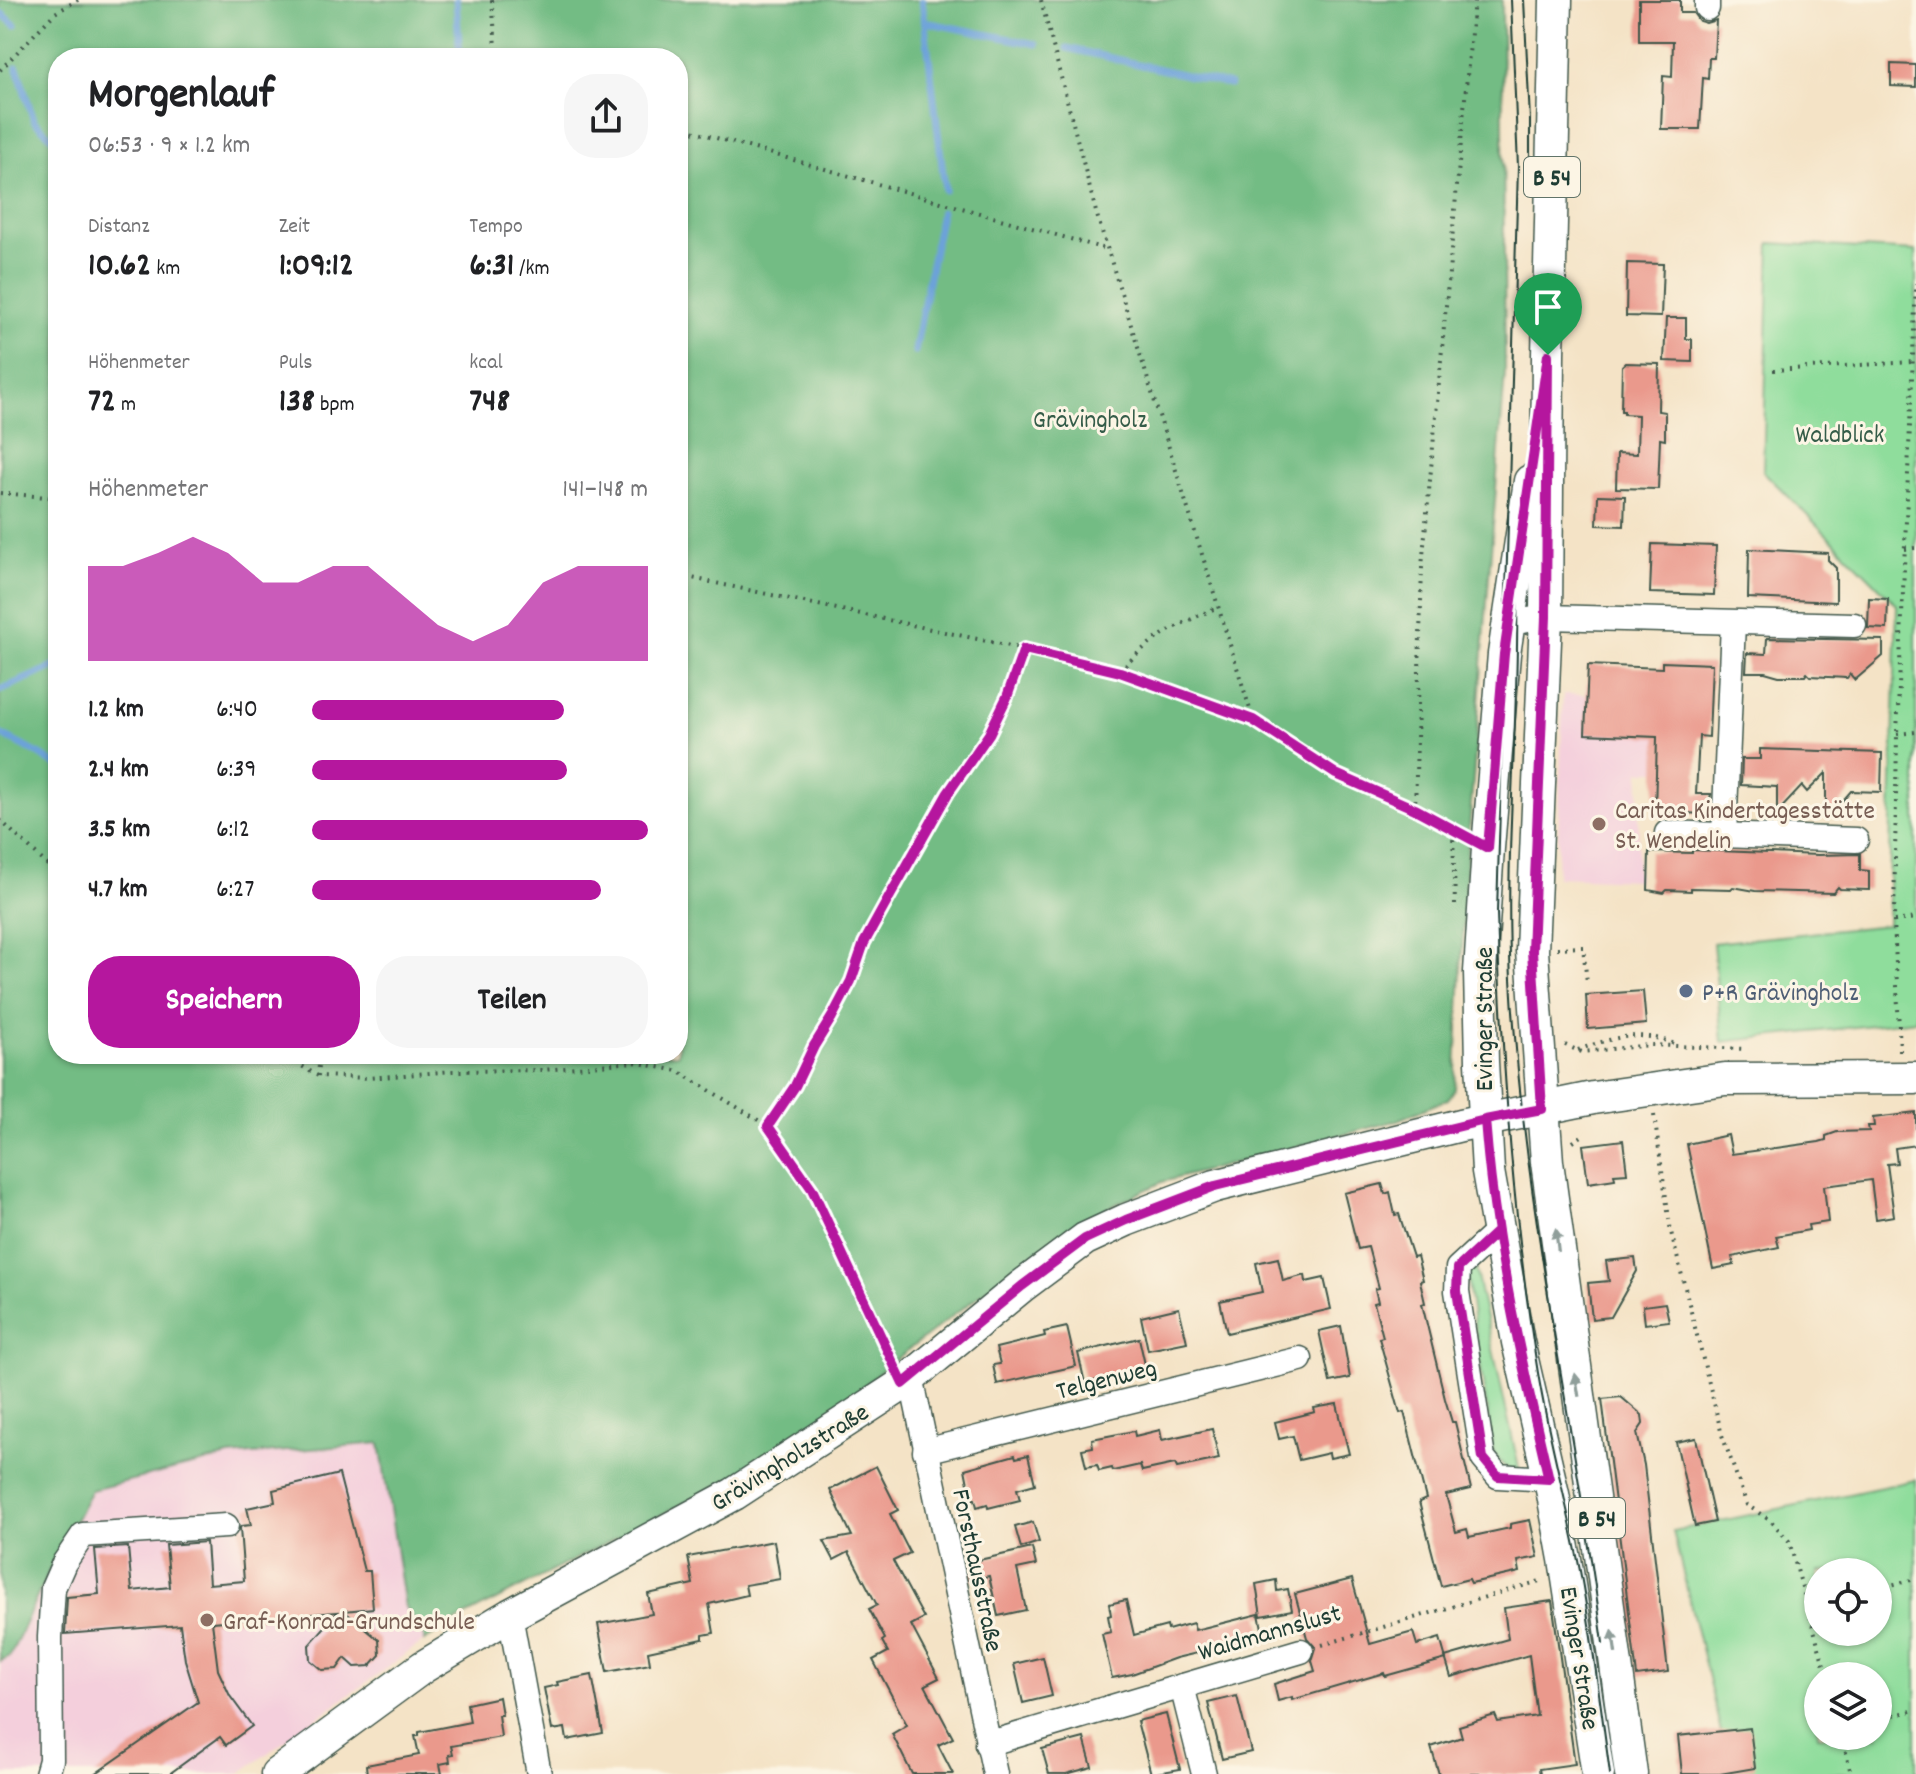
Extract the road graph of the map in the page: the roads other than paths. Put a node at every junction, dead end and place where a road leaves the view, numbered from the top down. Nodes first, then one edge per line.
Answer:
1 (1556, 0) edge
2 (1548, 355) junction
3 (1546, 617) junction
4 (1510, 623) junction
5 (1733, 623) junction
6 (1854, 625) dead end
7 (1667, 833) dead end
8 (1724, 835) junction
9 (1856, 840) dead end
10 (1908, 1065) edge
11 (1542, 1109) junction
12 (1485, 1120) junction
13 (1498, 1231) junction
14 (1300, 1359) dead end
15 (907, 1380) junction
16 (925, 1451) junction
17 (1549, 1479) junction
18 (226, 1526) dead end
19 (510, 1615) junction
20 (1301, 1651) road end
21 (1182, 1686) junction
22 (987, 1744) junction
23 (47, 1774) edge
24 (277, 1774) edge
25 (539, 1774) edge
26 (995, 1774) edge
27 (1204, 1774) edge
28 (1598, 1774) edge
29 (1631, 1774) edge

1 - 2 main road, Evinger Straße / B 54
2 - 3 main road, Evinger Straße / B 54
2 - 4 main road, Evinger Straße / B 54
3 - 4 street
3 - 5 street
3 - 11 main road, Evinger Straße / B 54
4 - 12 main road, Evinger Straße / B 54
5 - 6 street
5 - 8 street
7 - 8 street
8 - 9 street
10 - 11 main road, Grävingholzstraße
11 - 12 main road, Grävingholzstraße
29 -> 11 main road, Evinger Straße / B 54
12 - 13 main road, Evinger Straße / B 54
12 - 15 main road, Grävingholzstraße
13 - 17 main road, Evinger Straße / B 54
13 - 17 street
14 - 16 street, Telgenweg
15 - 16 street, Forsthausstraße
15 - 19 main road, Grävingholzstraße
16 - 22 street, Forsthausstraße
17 - 28 main road, Evinger Straße / B 54
18 - 23 street
19 - 24 main road, Grävingholzstraße
19 - 25 street
20 - 21 street, Waidmannslust
21 - 22 street, Waidmannslust
21 - 27 street
22 - 26 street, Forsthausstraße

